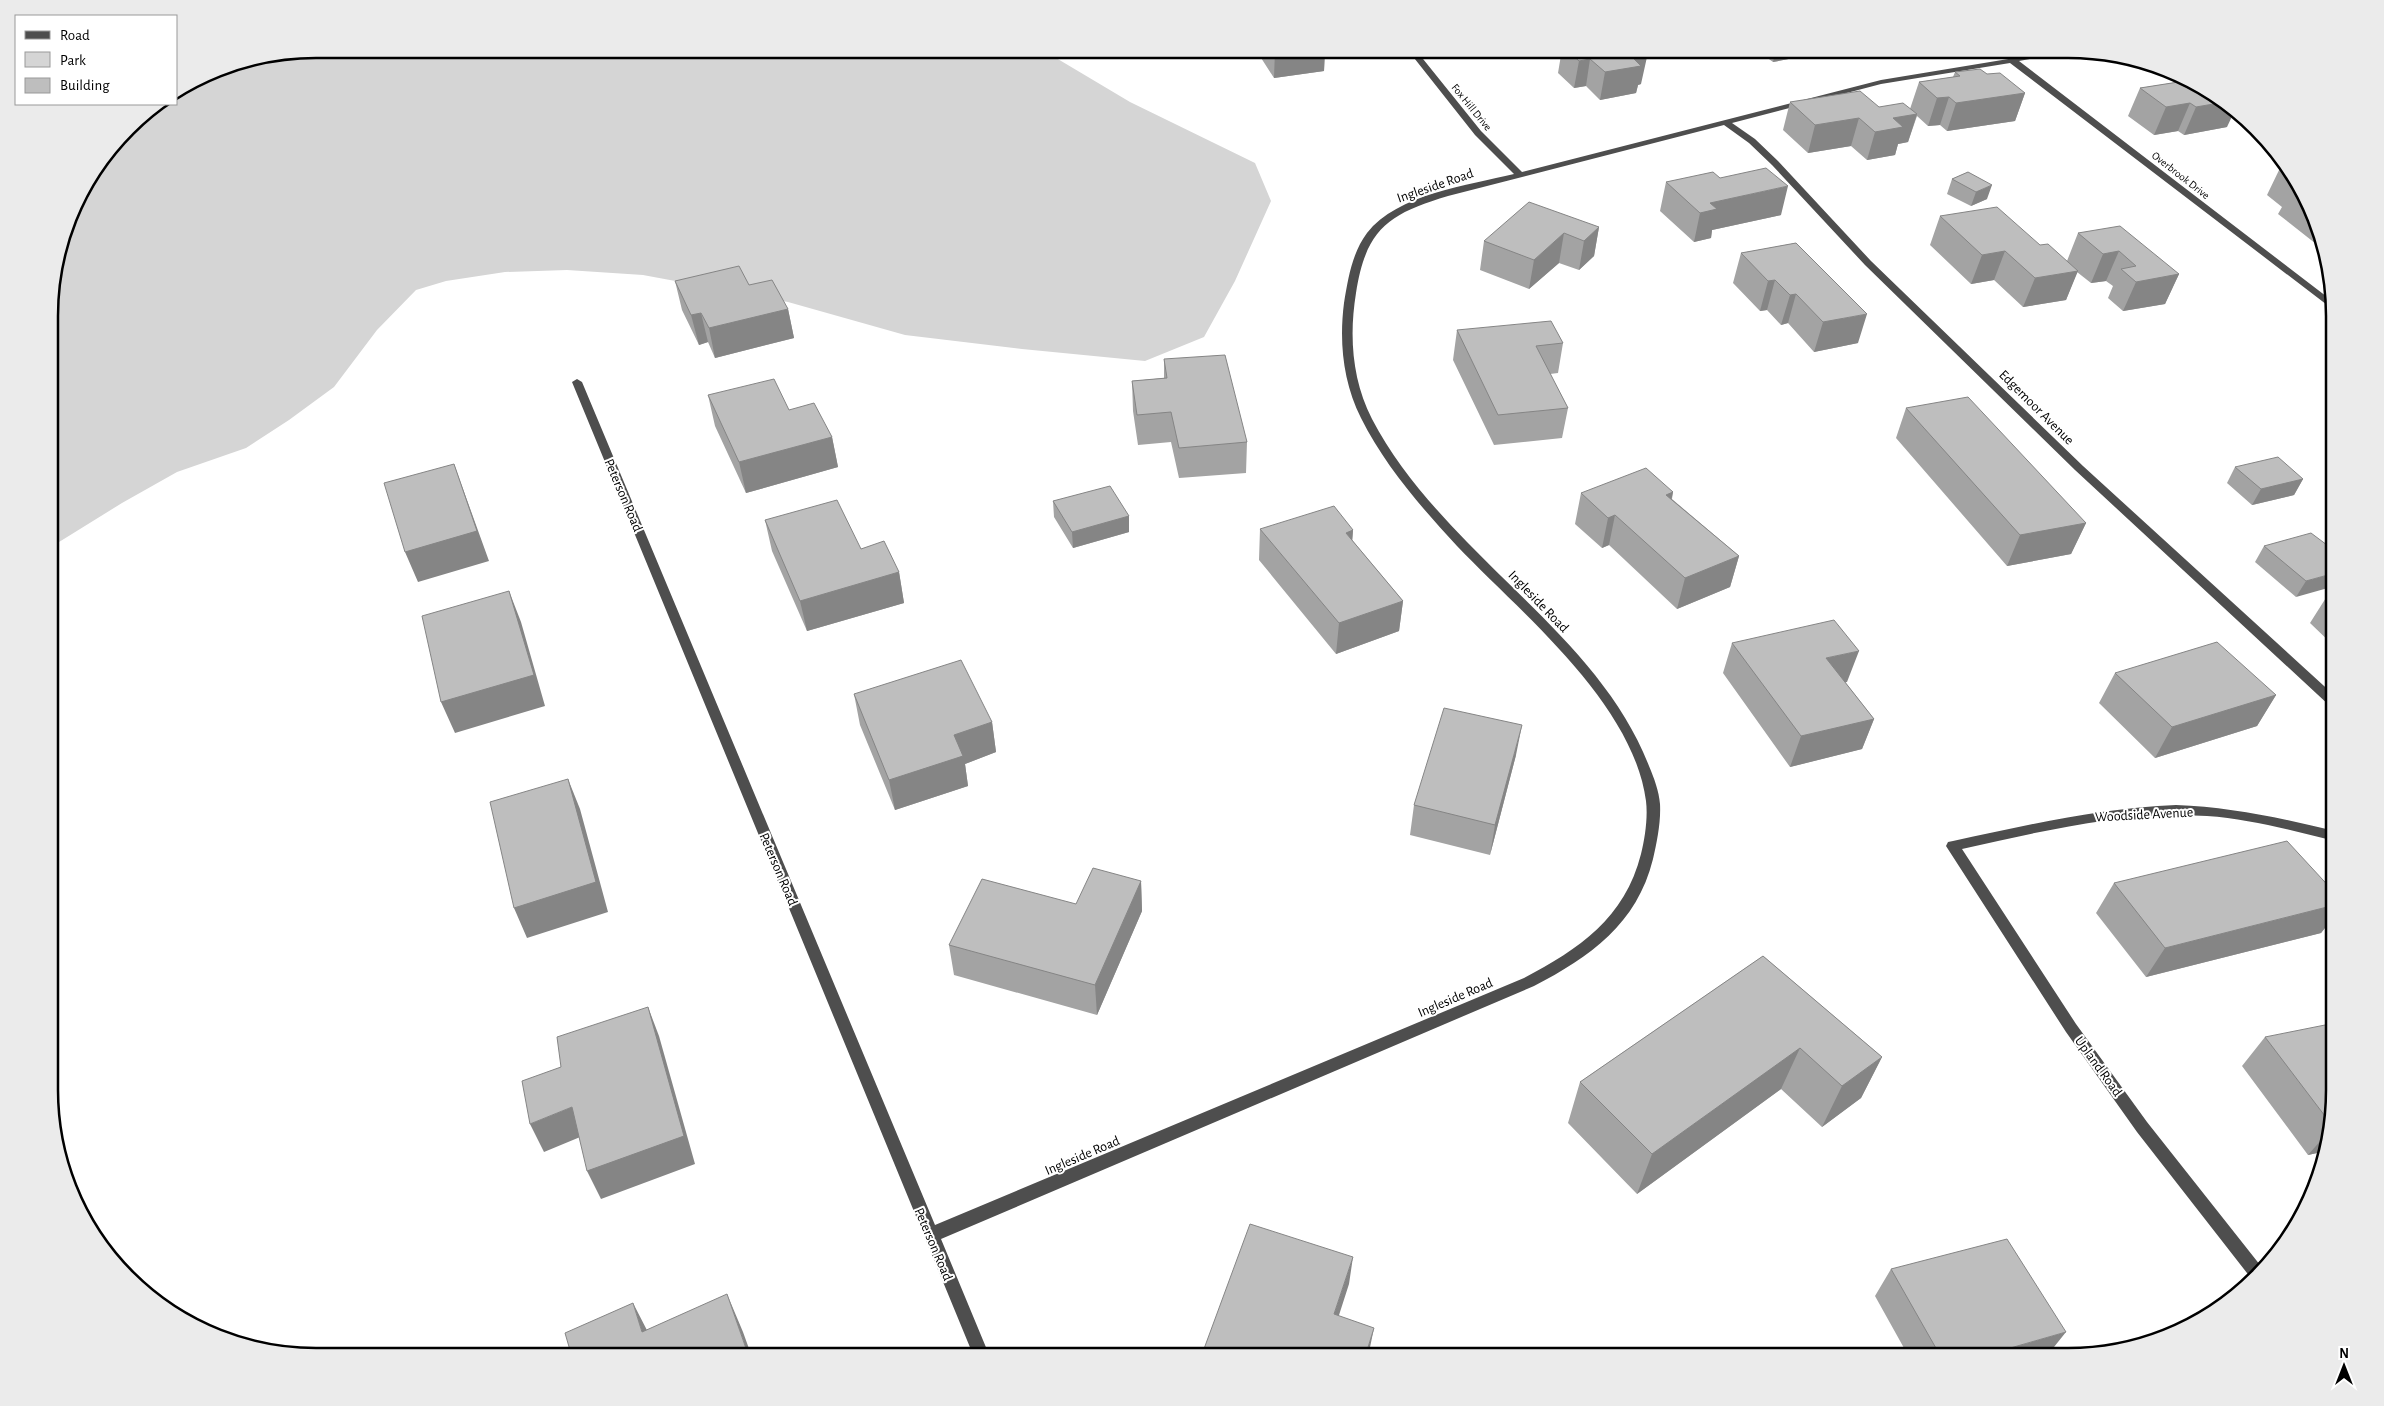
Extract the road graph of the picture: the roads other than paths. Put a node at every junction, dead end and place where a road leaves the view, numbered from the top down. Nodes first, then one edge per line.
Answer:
1 (1417, 58) edge
2 (2030, 58) edge
3 (2013, 61) junction
4 (1727, 123) junction
5 (1520, 175) junction
6 (2326, 301) edge
7 (577, 382) dead end
8 (2326, 696) edge
9 (2326, 834) edge
10 (1953, 846) joint
11 (930, 1235) junction
12 (2254, 1270) edge
13 (978, 1348) edge

1 - 5 street, Fox Hill Drive
2 - 3 street, Ingleside Road
3 - 4 street, Ingleside Road
3 - 6 street, Overbrook Drive
4 - 5 street, Ingleside Road
4 - 8 street, Edgemoor Avenue
5 - 11 street, Ingleside Road
7 - 11 street, Peterson Road
9 - 10 street, Woodside Avenue
10 - 12 street, Upland Road
11 - 13 street, Peterson Road

